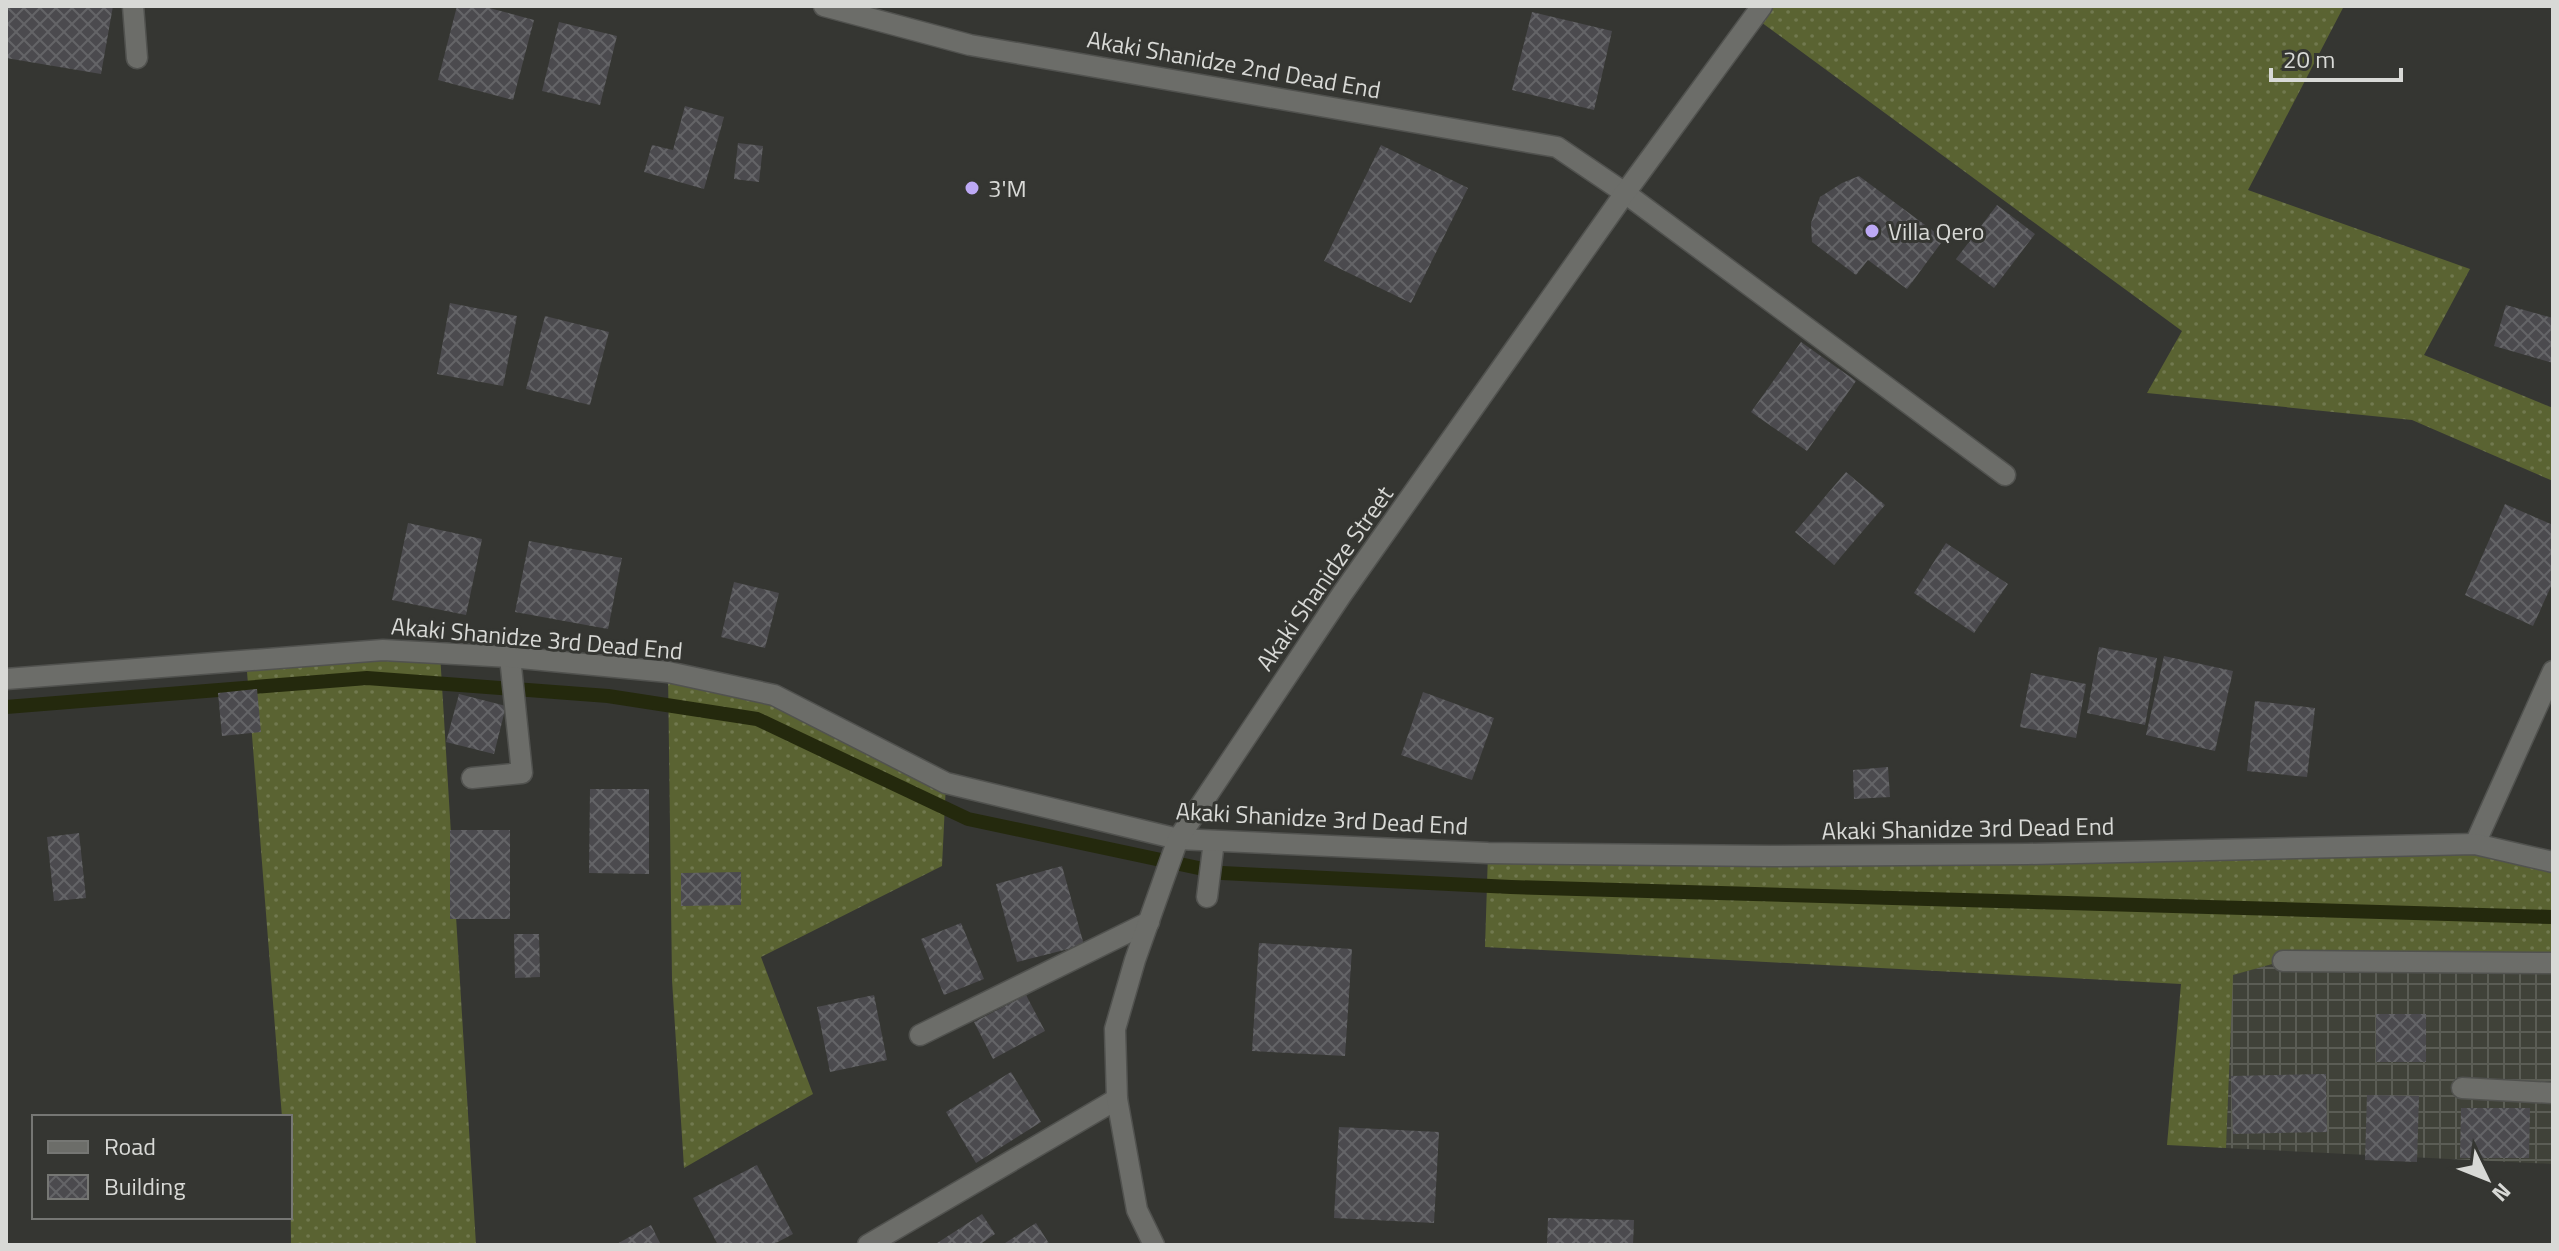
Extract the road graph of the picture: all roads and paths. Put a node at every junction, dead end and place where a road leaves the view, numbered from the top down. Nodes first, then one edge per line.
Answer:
1 (133, 6) edge
2 (824, 6) edge
3 (1762, 6) edge
4 (137, 58) dead end
5 (1625, 193) junction
6 (2005, 475) dead end
7 (510, 657) junction
8 (2553, 671) edge
9 (6, 679) edge
10 (472, 778) dead end
11 (1178, 839) junction
12 (1214, 841) junction
13 (2475, 844) junction
14 (2553, 862) edge
15 (1207, 897) dead end
16 (1149, 922) junction
17 (2283, 961) dead end
18 (2553, 963) edge
19 (920, 1035) dead end
20 (2462, 1088) dead end
21 (2553, 1093) edge
22 (1117, 1099) junction
23 (868, 1245) edge
24 (1154, 1245) edge

1 - 4 street
2 - 5 street, Akaki Shanidze 2nd Dead End
3 - 5 street, Akaki Shanidze Street
5 - 6 street, Akaki Shanidze 2nd Dead End
5 - 11 street, Akaki Shanidze Street
7 - 9 street, Akaki Shanidze 3rd Dead End
7 - 10 street
7 - 11 street, Akaki Shanidze 3rd Dead End
8 - 13 street
11 - 12 street, Akaki Shanidze 3rd Dead End
11 - 16 street, Akaki Shanidze Street
12 - 13 street, Akaki Shanidze 3rd Dead End
12 - 15 street
13 - 14 street, Akaki Shanidze 3rd Dead End
16 - 19 street
16 - 22 street, Akaki Shanidze Street
17 - 18 street
20 - 21 street
22 - 23 street
22 - 24 street, Akaki Shanidze Street

